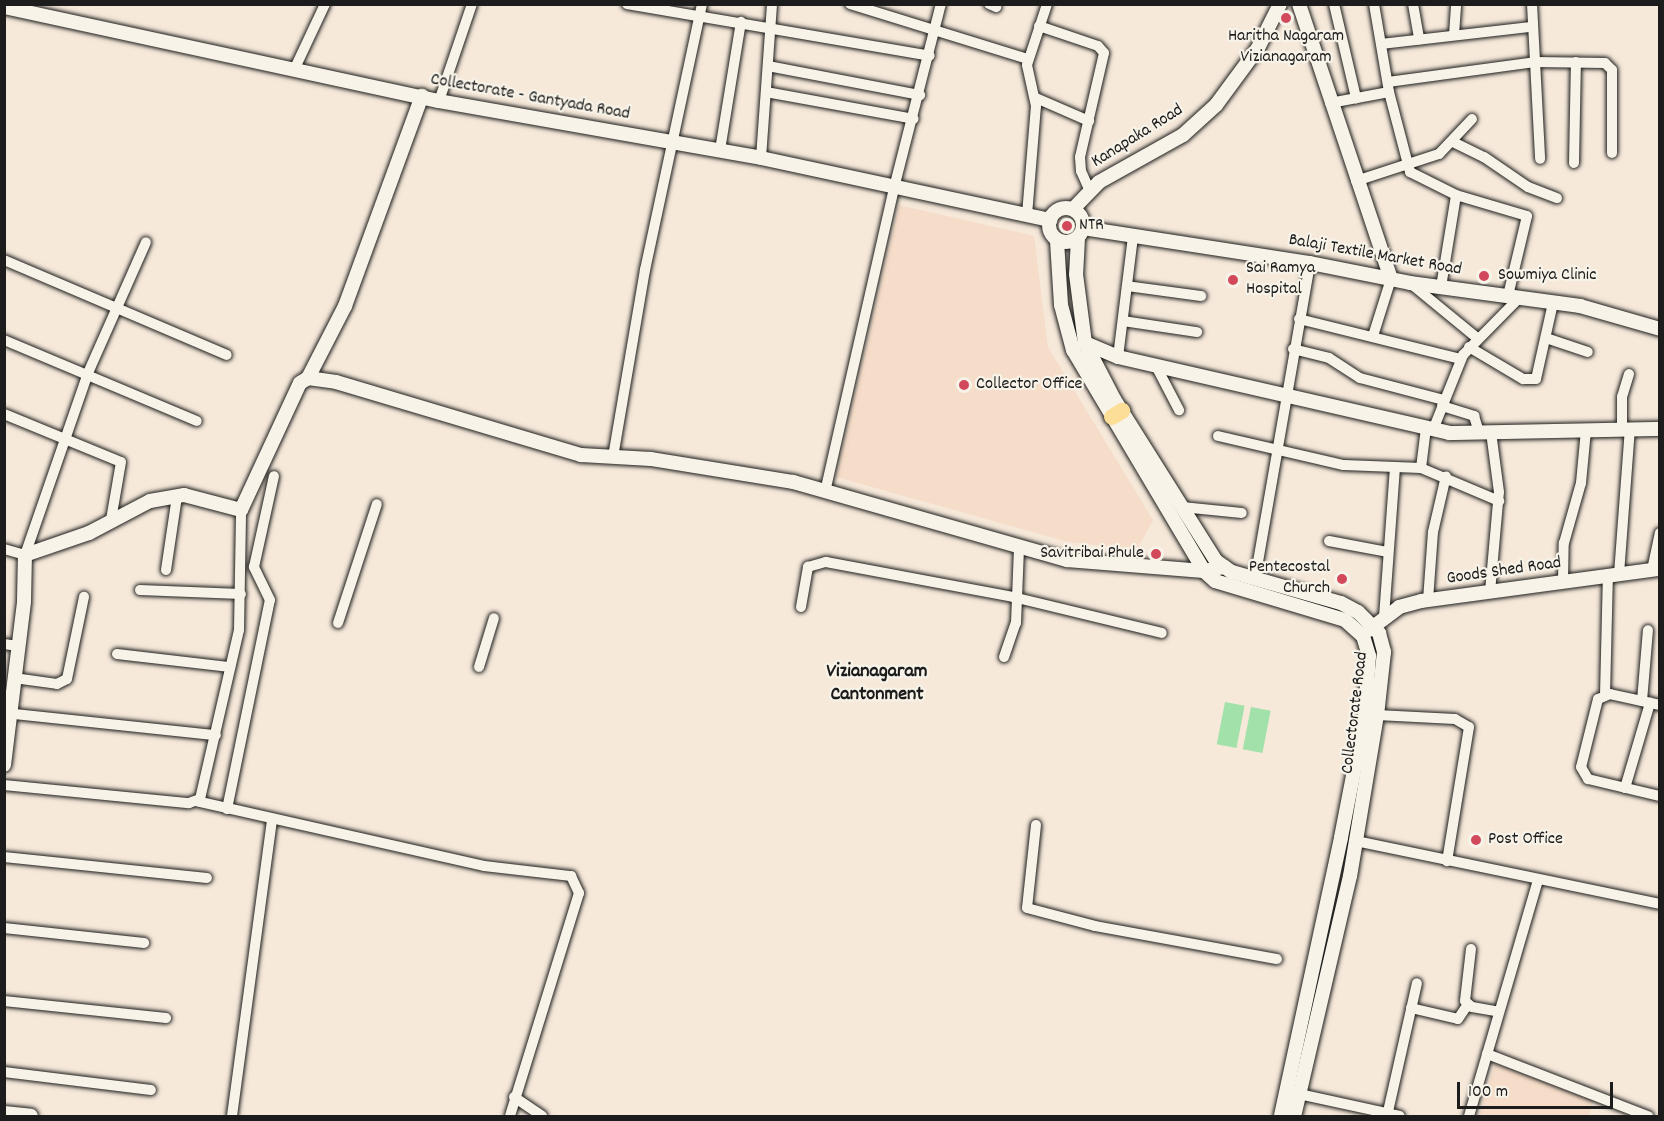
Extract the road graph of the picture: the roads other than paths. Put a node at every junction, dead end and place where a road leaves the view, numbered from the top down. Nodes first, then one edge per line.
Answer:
1 (325, 4) edge
2 (472, 4) edge
3 (627, 4) edge
4 (702, 4) edge
5 (772, 4) edge
6 (850, 4) edge
7 (941, 4) edge
8 (1047, 4) edge
9 (1280, 4) edge
10 (1299, 4) edge
11 (1334, 4) edge
12 (1374, 4) edge
13 (1413, 4) edge
14 (1456, 4) edge
15 (1532, 4) edge
16 (861, 6) edge
17 (4, 7) edge
18 (700, 17) junction
19 (741, 22) junction
20 (1039, 26) junction
21 (770, 27) junction
22 (1531, 27) junction
23 (936, 29) junction
24 (1454, 35) junction
25 (1419, 39) junction
26 (1381, 44) junction
27 (930, 56) junction
28 (1028, 58) junction
29 (1535, 62) junction
30 (1576, 62) junction
31 (768, 66) junction
32 (294, 70) junction
33 (1388, 87) junction
34 (766, 92) junction
35 (920, 95) junction
36 (422, 96) junction
37 (1036, 98) junction
38 (1356, 98) junction
39 (440, 101) junction
40 (1330, 103) junction
41 (1472, 119) dead end
42 (915, 120) junction
43 (1089, 120) junction
44 (671, 141) junction
45 (1453, 142) junction
46 (720, 150) junction
47 (1612, 153) dead end
48 (761, 158) junction
49 (1540, 159) dead end
50 (1574, 163) dead end
51 (1407, 165) junction
52 (1356, 181) junction
53 (894, 188) junction
54 (1089, 189) junction
55 (1456, 195) junction
56 (1557, 198) dead end
57 (1073, 209) junction
58 (1027, 216) junction
59 (1050, 220) junction
60 (1080, 233) junction
61 (1133, 236) junction
62 (1057, 241) junction
63 (146, 242) dead end
64 (4, 260) edge
65 (1310, 263) junction
66 (1076, 274) junction
67 (1058, 277) junction
68 (1391, 279) junction
69 (1410, 283) junction
70 (1127, 286) junction
71 (1441, 287) junction
72 (1201, 296) dead end
73 (1514, 297) junction
74 (1553, 303) junction
75 (117, 308) junction
76 (1299, 320) junction
77 (1123, 321) junction
78 (1659, 329) edge
79 (1197, 332) dead end
80 (1373, 336) junction
81 (1546, 338) junction
82 (4, 340) edge
83 (1473, 342) junction
84 (1085, 343) junction
85 (1293, 349) junction
86 (1588, 352) dead end
87 (227, 355) dead end
88 (1118, 357) junction
89 (1461, 359) junction
90 (1156, 366) junction
91 (88, 373) junction
92 (1629, 374) dead end
93 (308, 378) junction
94 (1284, 397) junction
95 (1443, 403) junction
96 (1179, 410) dead end
97 (4, 414) edge
98 (1117, 414) junction
99 (197, 421) dead end
100 (1430, 429) junction
101 (1626, 429) junction
102 (1659, 429) edge
103 (1586, 430) junction
104 (1485, 432) junction
105 (1218, 436) dead end
106 (66, 437) junction
107 (1275, 449) junction
108 (613, 457) junction
109 (1395, 467) junction
110 (1421, 468) junction
111 (273, 476) dead end
112 (1446, 476) junction
113 (825, 492) junction
114 (177, 496) junction
115 (1499, 501) junction
116 (377, 504) dead end
117 (1182, 507) junction
118 (241, 510) junction
119 (1242, 513) dead end
120 (111, 520) junction
121 (1659, 533) edge
122 (1329, 541) dead end
123 (1018, 547) junction
124 (4, 549) edge
125 (1387, 552) junction
126 (25, 555) junction
127 (1225, 567) junction
128 (1655, 569) edge
129 (166, 570) dead end
130 (1204, 571) junction
131 (1613, 575) junction
132 (1255, 579) junction
133 (1563, 582) junction
134 (140, 590) dead end
135 (1490, 592) junction
136 (241, 594) junction
137 (84, 597) dead end
138 (1018, 599) junction
139 (1428, 600) junction
140 (801, 607) dead end
141 (494, 618) dead end
142 (1379, 621) junction
143 (338, 623) dead end
144 (1648, 630) dead end
145 (1162, 633) dead end
146 (1363, 636) junction
147 (11, 645) edge
148 (117, 654) dead end
149 (1004, 657) dead end
150 (230, 667) junction
151 (479, 667) dead end
152 (14, 678) junction
153 (1605, 695) junction
154 (1651, 703) edge
155 (8, 713) edge
156 (1377, 715) junction
157 (216, 735) junction
158 (4, 765) edge
159 (4, 785) edge
160 (1625, 788) junction
161 (1659, 796) edge
162 (196, 801) junction
163 (227, 809) junction
164 (272, 820) junction
165 (1036, 825) dead end
166 (1356, 841) junction
167 (4, 857) edge
168 (1447, 861) junction
169 (207, 878) dead end
170 (1538, 880) junction
171 (1659, 904) edge
172 (4, 928) edge
173 (144, 943) dead end
174 (1471, 948) dead end
175 (1277, 958) dead end
176 (1417, 983) dead end
177 (4, 1001) edge
178 (1468, 1004) junction
179 (1411, 1008) junction
180 (1499, 1012) junction
181 (165, 1018) dead end
182 (1487, 1054) junction
183 (4, 1072) edge
184 (151, 1090) dead end
185 (1299, 1094) junction
186 (514, 1097) junction
187 (4, 1113) edge
188 (1635, 1114) edge
189 (1388, 1115) edge
190 (31, 1116) edge
191 (232, 1116) edge
192 (510, 1116) edge
193 (542, 1116) edge
194 (1281, 1116) edge
195 (1294, 1116) edge
196 (1400, 1116) edge
197 (1469, 1116) edge
198 (1648, 1116) edge

1 - 32 street
2 - 39 street
3 - 18 street
4 - 18 street
5 - 21 street
6 - 16 street
7 - 23 street
8 - 20 street
9 - 54 street, Kanapaka Road
10 - 40 street
11 - 38 street
12 - 26 street
13 - 25 street
14 - 24 street
15 - 22 street
16 - 23 street
17 - 32 street, Collectorate - Gantyada Road
18 - 19 street
18 - 44 street
19 - 21 street
19 - 46 street
20 - 28 street
20 - 43 street
21 - 27 street
21 - 31 street
22 - 24 street
22 - 29 street
23 - 27 street
23 - 28 street
24 - 25 street
25 - 26 street
26 - 33 street
27 - 35 street
28 - 37 street
29 - 30 street
29 - 33 street
29 - 49 street
30 - 47 street
30 - 50 street
31 - 34 street
31 - 35 street
32 - 36 street, Collectorate - Gantyada Road
33 - 38 street
33 - 51 street
34 - 42 street
34 - 48 street
35 - 42 street
36 - 39 street, Collectorate - Gantyada Road
36 - 93 street
37 - 43 street
37 - 58 street
38 - 40 street
39 - 44 street, Collectorate - Gantyada Road
40 - 52 street
41 - 45 street
42 - 53 street
43 - 54 street
44 - 46 street, Collectorate - Gantyada Road
44 - 108 street
45 - 51 street
45 - 56 street
46 - 48 street, Collectorate - Gantyada Road
48 - 53 street, Collectorate - Gantyada Road
51 - 52 street
51 - 55 street
52 - 68 street
53 - 58 street, Collectorate - Gantyada Road
53 - 113 street
54 - 57 street, Kanapaka Road
55 - 71 street
55 - 73 street
57 - 59 street
57 - 60 street
58 - 59 street, Collectorate - Gantyada Road
59 - 62 street
60 - 61 street, Balaji Textile Market Road
60 - 62 street
60 - 66 street
61 - 65 street, Balaji Textile Market Road
61 - 70 street
62 - 67 street
63 - 75 street
64 - 75 street
65 - 68 street, Balaji Textile Market Road
65 - 76 street
66 - 67 street
66 - 84 street
67 - 98 street
68 - 69 street, Balaji Textile Market Road
68 - 80 street
69 - 71 street, Balaji Textile Market Road
69 - 83 street
70 - 72 street
70 - 77 street
71 - 73 street, Balaji Textile Market Road
73 - 74 street, Balaji Textile Market Road
73 - 83 street
74 - 78 street, Balaji Textile Market Road
74 - 81 street
75 - 87 street
75 - 91 street
76 - 80 street
76 - 85 street
77 - 79 street
77 - 88 street
80 - 89 street
81 - 83 street
81 - 86 street
82 - 91 street
83 - 89 street
84 - 88 street
84 - 98 street
85 - 94 street
85 - 95 street
88 - 90 street
89 - 95 street
90 - 94 street
90 - 96 street
91 - 99 street
91 - 106 street
92 - 101 street
93 - 108 street
93 - 118 street
94 - 100 street
94 - 107 street
95 - 100 street
95 - 104 street
97 - 106 street
98 - 117 street
98 - 130 street
100 - 104 street
100 - 110 street
101 - 102 street
101 - 103 street
101 - 131 street
103 - 104 street
103 - 133 street
104 - 115 street
105 - 107 street
106 - 120 street
106 - 126 street
107 - 109 street
107 - 132 street
108 - 113 street
109 - 110 street
109 - 125 street
110 - 112 street
111 - 163 street
112 - 115 street
112 - 139 street
113 - 123 street
114 - 118 street
114 - 120 street
114 - 129 street
115 - 135 street
116 - 143 street
117 - 119 street
117 - 127 street
118 - 136 street
120 - 126 street
121 - 128 street
122 - 125 street
123 - 130 street
123 - 138 street
124 - 126 street
125 - 142 street
126 - 147 street
127 - 130 street
127 - 132 street
128 - 131 street, Goods Shed Road
130 - 146 street, Collectorate Road
131 - 133 street, Goods Shed Road
131 - 153 street
132 - 142 street
133 - 135 street, Goods Shed Road
134 - 136 street
135 - 139 street, Goods Shed Road
136 - 150 street
137 - 152 street
138 - 140 street
138 - 145 street
138 - 149 street
139 - 142 street, Goods Shed Road
141 - 151 street
142 - 146 street, Goods Shed Road
142 - 156 street, Collectorate Road
144 - 154 street
146 - 194 street, Collectorate Road
147 - 152 street
148 - 150 street
150 - 157 street
152 - 155 street
153 - 154 street
153 - 160 street
154 - 160 street
155 - 157 street
155 - 158 street
156 - 166 street, Collectorate Road
156 - 168 street
157 - 162 street
159 - 162 street
160 - 161 street
162 - 163 street
163 - 164 street
164 - 186 street
164 - 191 street
165 - 175 street
166 - 168 street
166 - 185 street, Collectorate Road
167 - 169 street
168 - 170 street
170 - 171 street
170 - 180 street
172 - 173 street
174 - 178 street
176 - 179 street
177 - 181 street
178 - 179 street
178 - 180 street
179 - 189 street
180 - 182 street
182 - 188 street
182 - 197 street
183 - 184 street
185 - 189 street
185 - 195 street, Collectorate Road
186 - 192 street
186 - 193 street
187 - 190 street
188 - 198 street
189 - 196 street

